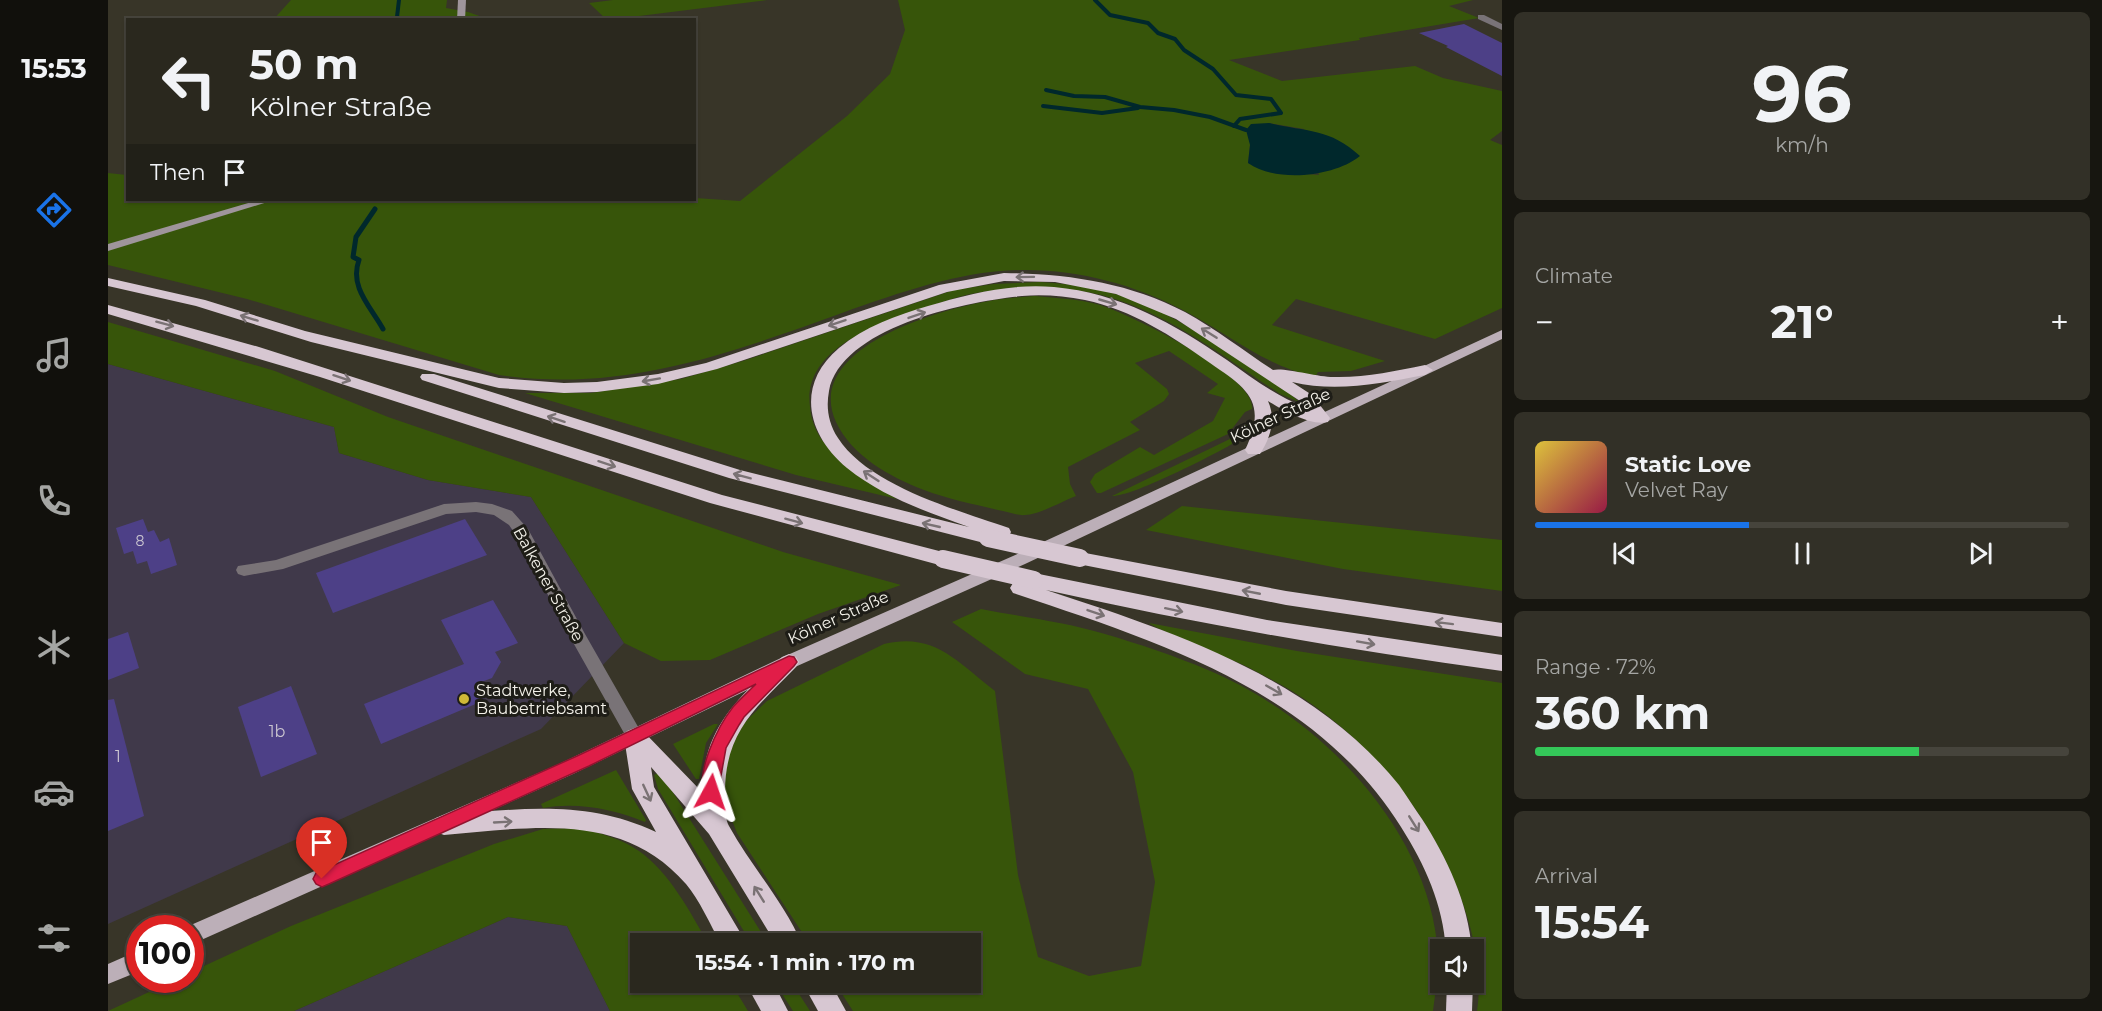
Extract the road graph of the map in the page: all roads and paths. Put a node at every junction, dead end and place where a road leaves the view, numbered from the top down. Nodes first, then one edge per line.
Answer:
1 (462, 0) edge
2 (1481, 17) dead end
3 (461, 18) edge
4 (1502, 27) edge
5 (266, 201) edge
6 (108, 248) edge
7 (108, 282) edge
8 (108, 309) edge
9 (1502, 334) edge
10 (305, 335) junction
11 (1258, 365) junction
12 (1425, 370) junction
13 (1242, 376) junction
14 (1322, 418) junction
15 (1254, 450) junction
16 (995, 535) junction
17 (244, 570) dead end
18 (1027, 584) junction
19 (1502, 630) edge
20 (789, 662) junction
21 (1502, 663) edge
22 (635, 737) junction
23 (444, 825) junction
24 (717, 827) junction
25 (693, 875) junction
26 (204, 930) edge
27 (728, 933) edge
28 (783, 933) edge
29 (1457, 939) edge
30 (126, 966) edge
31 (108, 974) edge
32 (764, 993) edge
33 (822, 993) edge
34 (1460, 993) edge
35 (775, 1011) edge
36 (833, 1011) edge
37 (1459, 1011) edge

1 - 3 street
2 - 4 street
5 - 6 street
10 -> 7 highway
8 -> 18 highway, bridge
9 - 12 main road, Kölner Straße
11 -> 10 highway
16 -> 10 highway
11 - 12 highway
11 - 14 highway
12 - 14 main road, Kölner Straße
13 - 14 highway
13 - 15 highway
16 -> 13 highway
14 - 15 main road, Kölner Straße
15 - 20 main road, Kölner Straße
19 -> 16 highway, bridge
17 - 22 street, Balkener Straße
18 -> 21 highway
18 -> 29 highway
20 - 22 main road, Kölner Straße
20 - 24 highway
22 - 23 main road, Kölner Straße
22 - 24 highway
22 -> 25 highway
23 -> 25 highway
23 - 26 main road, Kölner Straße
28 -> 24 highway
25 - 27 highway
30 - 31 main road
32 - 35 highway
33 - 36 highway
34 - 37 highway

